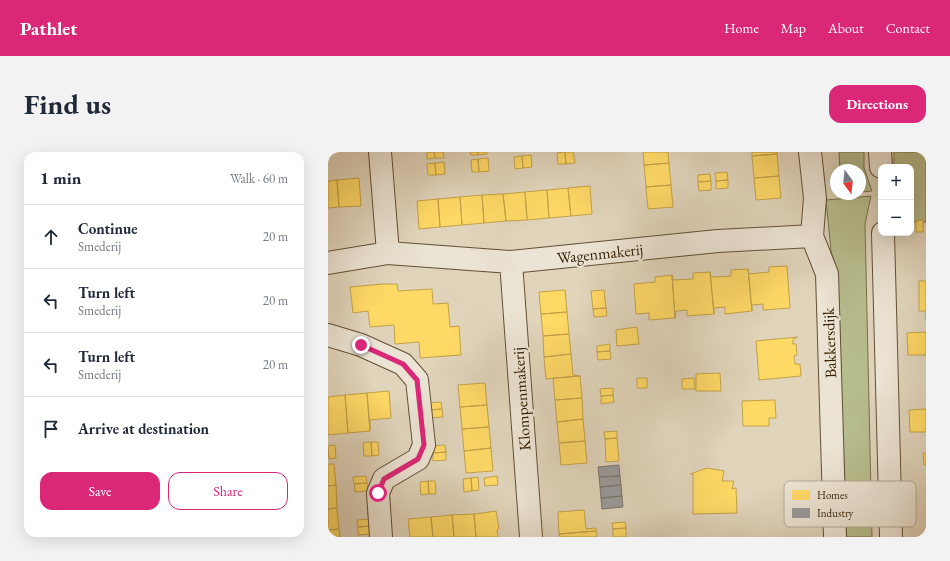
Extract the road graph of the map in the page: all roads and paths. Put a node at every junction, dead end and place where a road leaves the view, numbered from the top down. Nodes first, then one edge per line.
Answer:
1 (380, 152) edge
2 (810, 152) edge
3 (880, 152) edge
4 (881, 164) edge
5 (812, 236) junction
6 (883, 236) edge
7 (388, 253) junction
8 (510, 262) junction
9 (328, 263) edge
10 (328, 335) edge
11 (833, 481) edge
12 (890, 481) edge
13 (835, 527) edge
14 (891, 527) edge
15 (381, 537) edge
16 (531, 537) edge
17 (835, 537) edge
18 (891, 537) edge

1 - 7 street
2 - 5 street, Bakkersdijk
3 - 4 street
5 - 8 street, Wagenmakerij
5 - 11 street, Bakkersdijk
6 - 12 street
7 - 8 street, Wagenmakerij
7 - 9 street, Wagenmakerij
8 - 16 street, Klompenmakerij
10 - 15 street
13 - 17 street, Bakkersdijk
14 - 18 street

